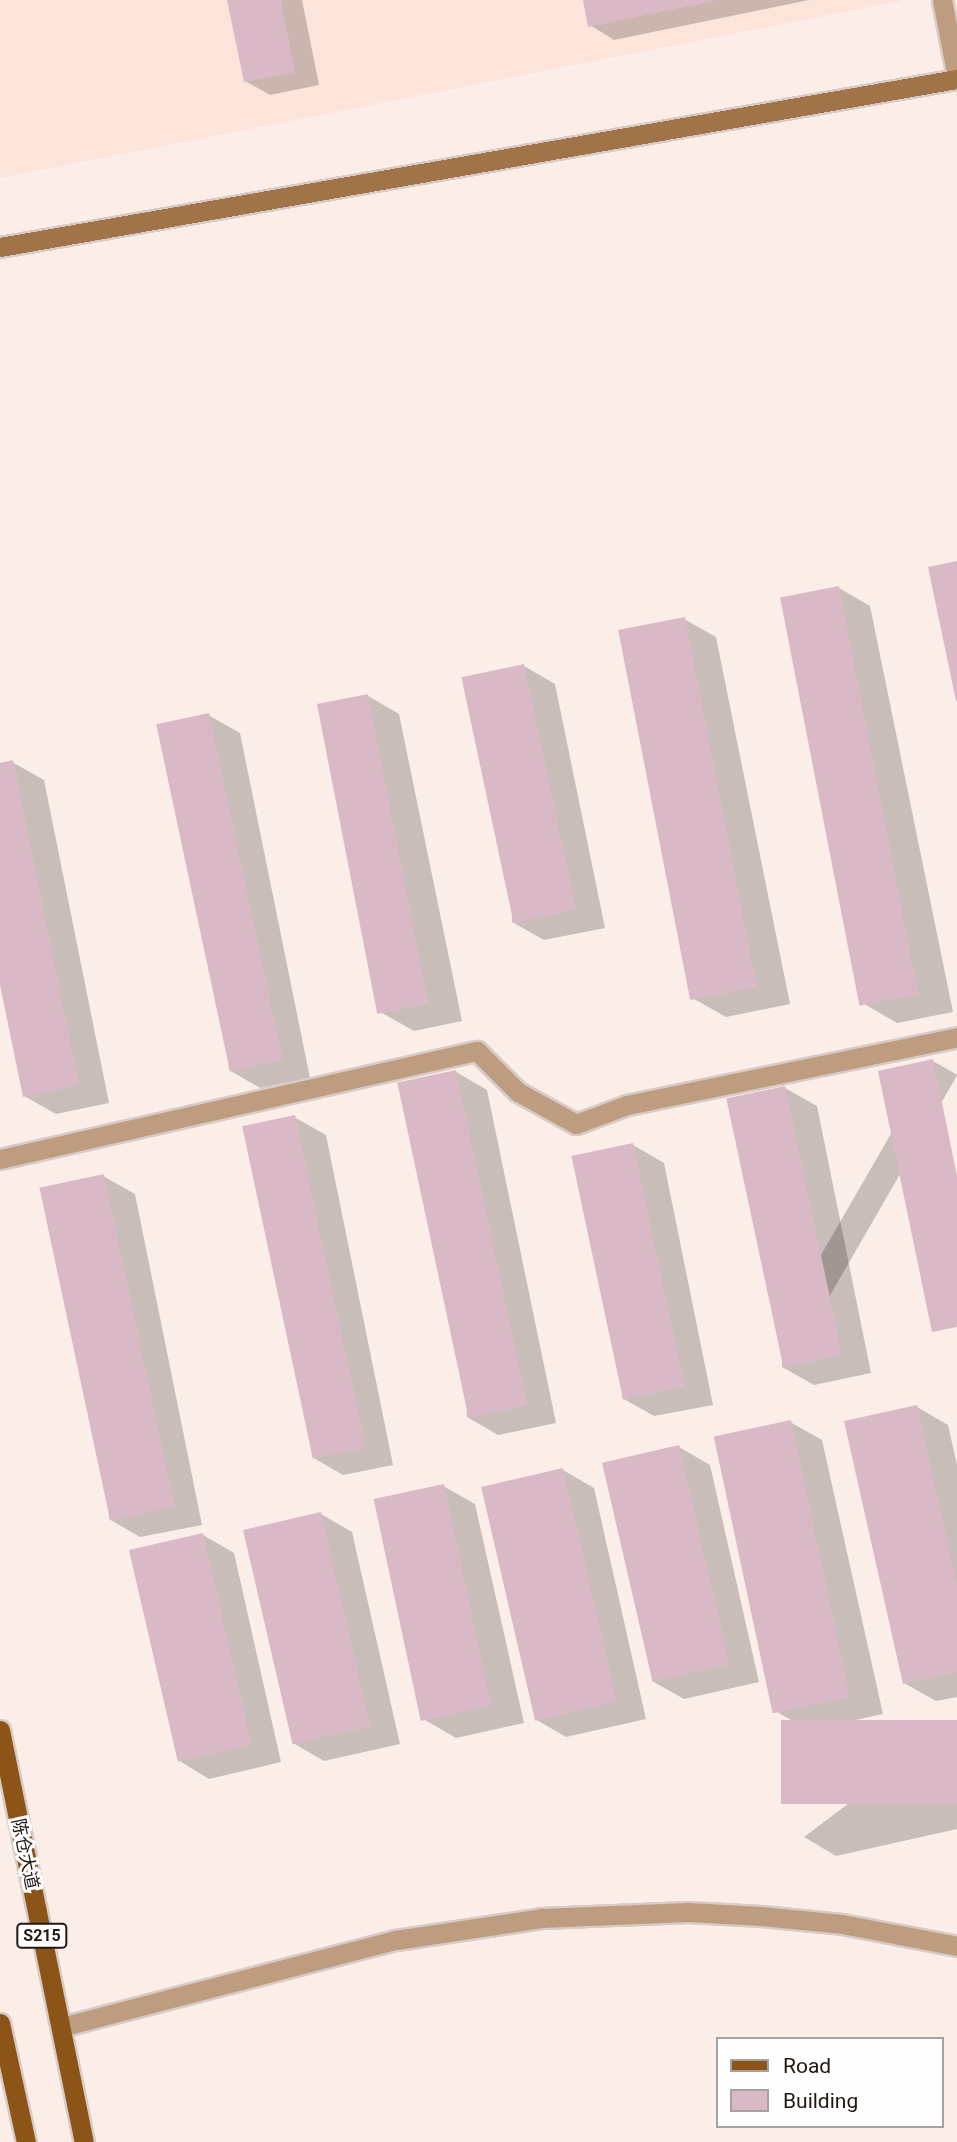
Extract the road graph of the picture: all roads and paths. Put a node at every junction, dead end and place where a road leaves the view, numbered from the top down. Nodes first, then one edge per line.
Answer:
1 (942, 0) edge
2 (957, 78) edge
3 (0, 247) edge
4 (957, 1037) edge
5 (0, 1159) edge
6 (0, 1730) edge
7 (957, 1946) edge
8 (0, 2023) edge
9 (61, 2027) junction
10 (26, 2142) edge
11 (84, 2142) edge

1 - 2 street
2 - 3 main road
4 - 5 street
6 - 9 main road, 陈仓大道 / S215
7 - 9 street
8 - 10 main road
9 - 11 main road, 陈仓大道 / S215

